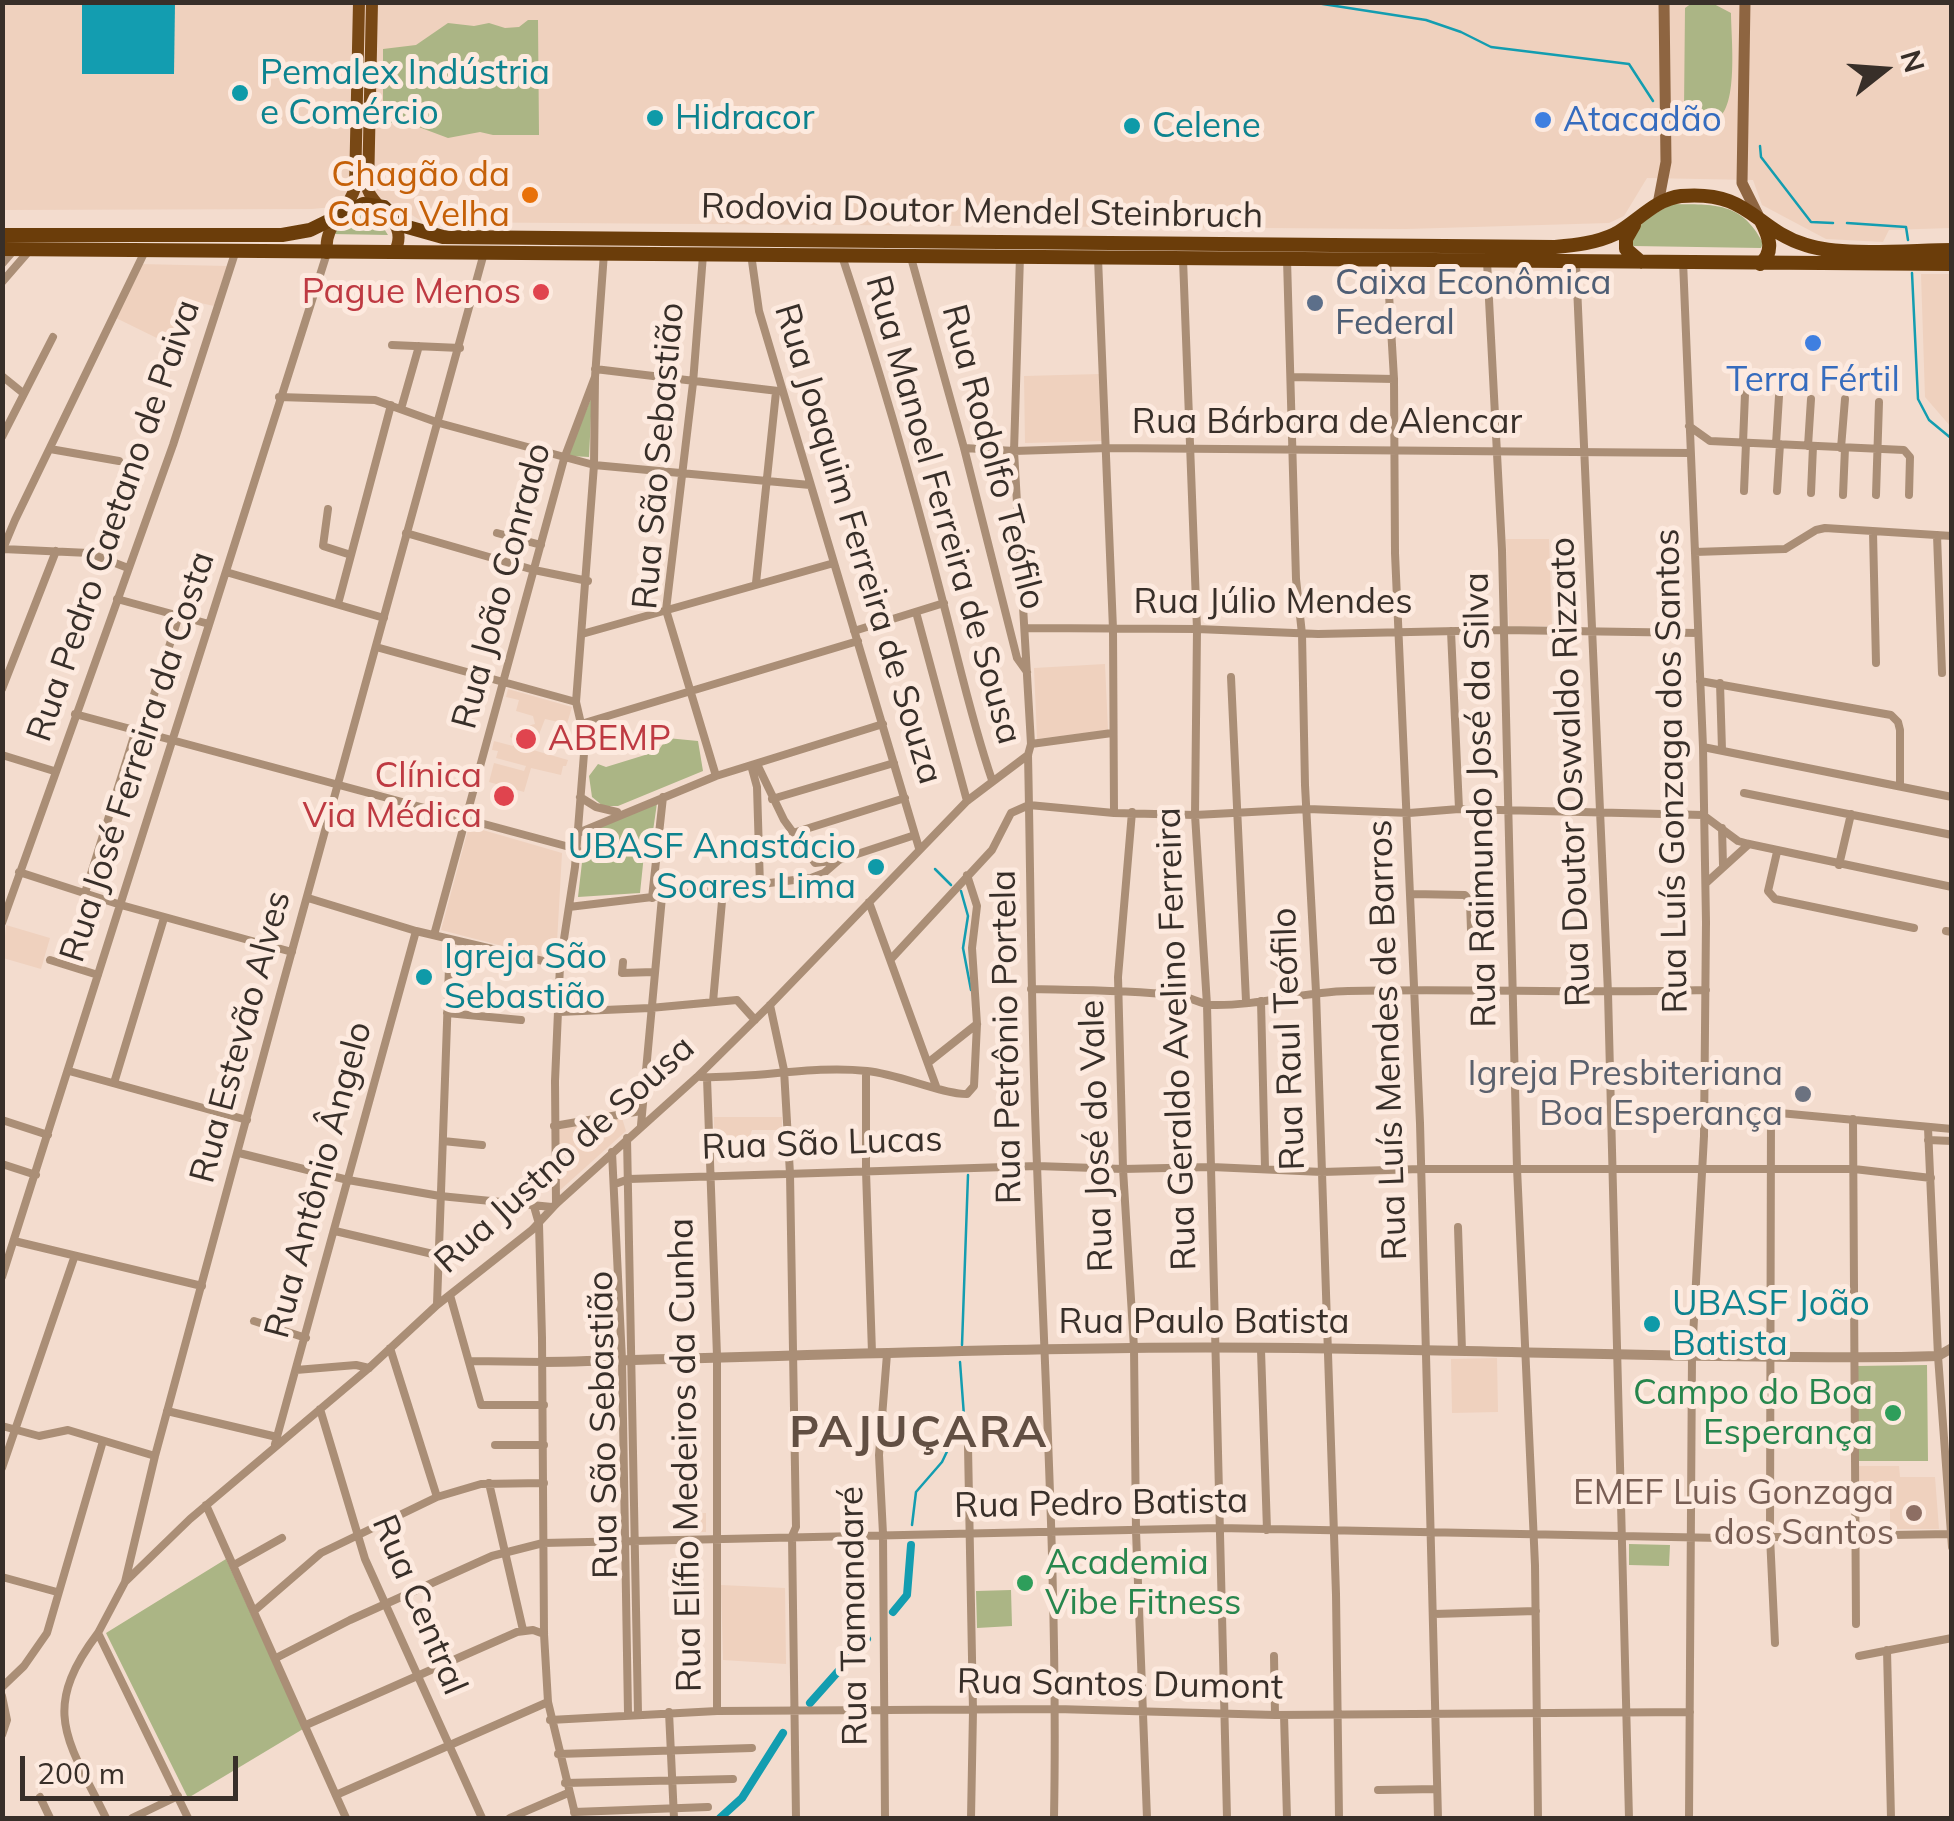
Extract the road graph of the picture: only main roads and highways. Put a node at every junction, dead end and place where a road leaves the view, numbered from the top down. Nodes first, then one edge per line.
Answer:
1 (359, 2) edge
2 (372, 2) edge
3 (1664, 2) edge
4 (1745, 2) edge
5 (1658, 204) junction
6 (384, 208) junction
7 (342, 212) junction
8 (1758, 215) junction
9 (1638, 220) junction
10 (2, 235) edge
11 (16, 249) edge
12 (1952, 250) edge
13 (327, 253) junction
14 (394, 253) junction
15 (1641, 262) junction
16 (1760, 264) junction
17 (1952, 264) edge

1 - 7 main road
2 - 6 main road
3 - 5 main road
4 - 8 main road
5 - 8 highway
5 - 9 highway, Rodovia Doutor Mendel Steinbruch
6 - 7 highway
6 - 9 highway, Rodovia Doutor Mendel Steinbruch
6 - 14 main road
7 - 10 highway
7 - 13 main road
8 - 12 highway
8 - 16 highway
9 - 15 highway
11 - 13 highway, Rodovia Doutor Mendel Steinbruch
13 - 14 highway, Rodovia Doutor Mendel Steinbruch
14 - 15 highway, Rodovia Doutor Mendel Steinbruch
15 - 16 highway, Rodovia Doutor Mendel Steinbruch
16 - 17 highway, Rodovia Doutor Mendel Steinbruch

